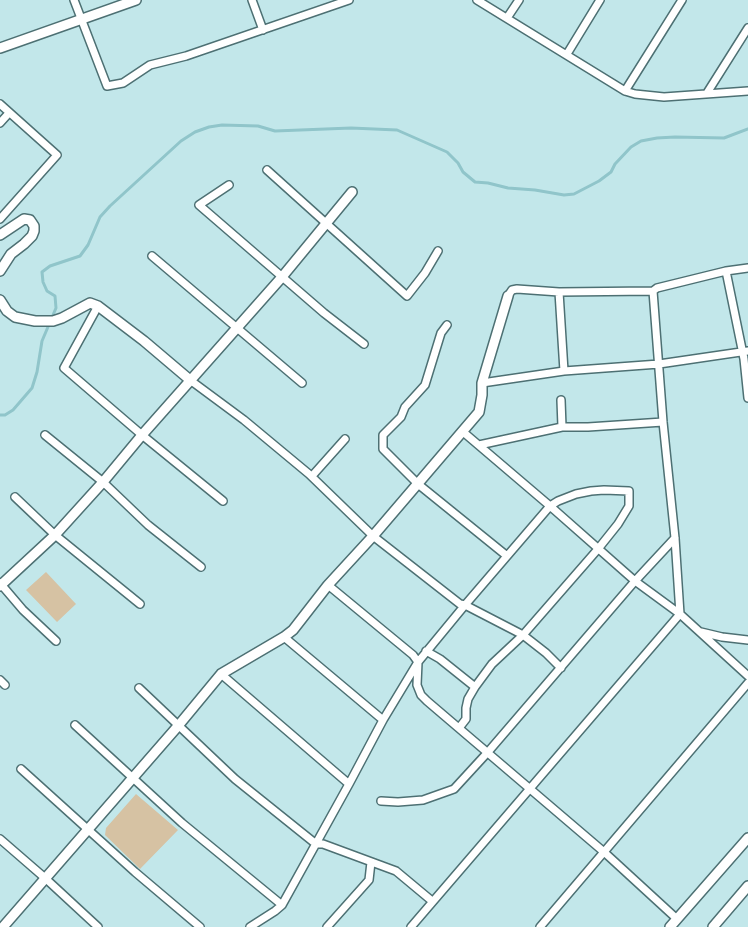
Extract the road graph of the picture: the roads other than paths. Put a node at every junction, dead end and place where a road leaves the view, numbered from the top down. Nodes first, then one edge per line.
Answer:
1 (74, 0) edge
2 (136, 0) edge
3 (252, 0) edge
4 (349, 0) edge
5 (477, 0) edge
6 (519, 0) edge
7 (600, 0) edge
8 (682, 0) edge
9 (507, 18) junction
10 (81, 20) junction
11 (748, 28) edge
12 (263, 30) junction
13 (0, 48) edge
14 (567, 54) junction
15 (625, 91) junction
16 (748, 91) edge
17 (707, 93) junction
18 (0, 104) edge
19 (9, 112) junction
20 (0, 123) edge
21 (267, 170) dead end
22 (230, 185) dead end
23 (352, 192) dead end
24 (0, 219) edge
25 (325, 224) junction
26 (0, 234) edge
27 (438, 251) dead end
28 (152, 256) dead end
29 (748, 268) edge
30 (0, 270) edge
31 (726, 271) junction
32 (282, 277) junction
33 (653, 291) junction
34 (559, 292) junction
35 (508, 296) joint
36 (0, 300) edge
37 (98, 306) junction
38 (447, 325) dead end
39 (236, 327) junction
40 (363, 344) dead end
41 (745, 351) edge
42 (659, 364) junction
43 (564, 371) junction
44 (190, 380) junction
45 (302, 383) dead end
46 (482, 383) junction
47 (748, 398) edge
48 (561, 400) dead end
49 (663, 422) junction
50 (562, 427) junction
51 (462, 431) junction
52 (45, 435) dead end
53 (142, 435) junction
54 (345, 439) dead end
55 (479, 445) junction
56 (312, 476) junction
57 (103, 482) junction
58 (418, 483) junction
59 (15, 497) dead end
60 (223, 501) dead end
61 (550, 506) junction
62 (55, 535) junction
63 (374, 536) junction
64 (675, 538) junction
65 (598, 549) junction
66 (507, 556) junction
67 (201, 567) dead end
68 (636, 581) junction
69 (0, 585) edge
70 (328, 585) junction
71 (140, 604) dead end
72 (465, 605) junction
73 (680, 614) junction
74 (698, 631) junction
75 (523, 635) junction
76 (284, 637) junction
77 (748, 640) edge
78 (56, 641) dead end
79 (426, 651) junction
80 (417, 662) junction
81 (561, 668) junction
82 (221, 674) junction
83 (748, 676) edge
84 (748, 683) edge
85 (475, 687) junction
86 (139, 688) dead end
87 (382, 720) junction
88 (75, 724) dead end
89 (178, 726) junction
90 (459, 728) junction
91 (488, 752) junction
92 (21, 769) dead end
93 (133, 777) junction
94 (349, 784) junction
95 (530, 788) junction
96 (381, 801) dead end
97 (88, 829) junction
98 (748, 838) edge
99 (0, 839) edge
100 (316, 844) junction
101 (604, 852) junction
102 (371, 862) junction
103 (45, 878) junction
104 (748, 886) edge
105 (432, 901) junction
106 (282, 905) junction
107 (270, 915) junction
108 (677, 919) junction
109 (3, 927) edge
110 (98, 927) edge
111 (200, 927) edge
112 (250, 927) edge
113 (262, 927) edge
114 (327, 927) edge
115 (411, 927) edge
116 (540, 927) edge
117 (670, 927) edge
118 (713, 927) edge

1 - 10 street
2 - 10 street
3 - 12 street
4 - 12 street
5 - 9 street
6 - 9 street
7 - 14 street
8 - 15 street
9 - 14 street
10 - 12 street
10 - 13 street
11 - 17 street
14 - 15 street
15 - 17 street
16 - 17 street
18 - 19 street
19 - 20 street
19 - 24 street
21 - 25 street
22 - 32 street
23 - 25 street
25 - 27 street
25 - 32 street
26 - 30 street
28 - 39 street
29 - 31 street
31 - 33 street
31 - 41 street
32 - 39 street
32 - 40 street
33 - 34 street
33 - 42 street
34 - 35 street
34 - 43 street
35 - 46 street
36 - 37 street
37 - 44 street
37 - 53 street
38 - 58 street
39 - 44 street
39 - 45 street
41 - 42 street
41 - 47 street
42 - 43 street
42 - 49 street
43 - 46 street
44 - 53 street
44 - 56 street
46 - 51 street
48 - 50 street
49 - 50 street
49 - 64 street
50 - 55 street
51 - 55 street
51 - 58 street
52 - 57 street
53 - 57 street
53 - 60 street
54 - 56 street
55 - 61 street
56 - 63 street
57 - 62 street
57 - 67 street
58 - 63 street
58 - 66 street
59 - 62 street
61 - 65 street
61 - 65 street
61 - 66 street
62 - 69 street
62 - 71 street
63 - 70 street
63 - 72 street
64 - 68 street
64 - 73 street
65 - 68 street
65 - 75 street
66 - 72 street
68 - 73 street
68 - 81 street
69 - 78 street
70 - 76 street
70 - 80 street
72 - 75 street
72 - 79 street
73 - 74 street
73 - 95 street
74 - 77 street
74 - 83 street
75 - 81 street
75 - 85 street
76 - 82 street
76 - 87 street
79 - 80 street
79 - 85 street
80 - 87 street
80 - 90 street
81 - 91 street
82 - 89 street
82 - 94 street
84 - 101 street
85 - 90 street
86 - 89 street
87 - 94 street
88 - 93 street
89 - 93 street
89 - 100 street
90 - 91 street
91 - 95 street
91 - 96 street
92 - 97 street
93 - 97 street
93 - 106 street
94 - 100 street
95 - 101 street
95 - 105 street
97 - 103 street
97 - 111 street
98 - 108 street
99 - 103 street
100 - 102 street
100 - 106 street
101 - 108 street
101 - 116 street
102 - 105 street
102 - 114 street
103 - 109 street
103 - 110 street
104 - 118 street
105 - 115 street
106 - 107 street
107 - 112 street
107 - 113 street
108 - 117 street

